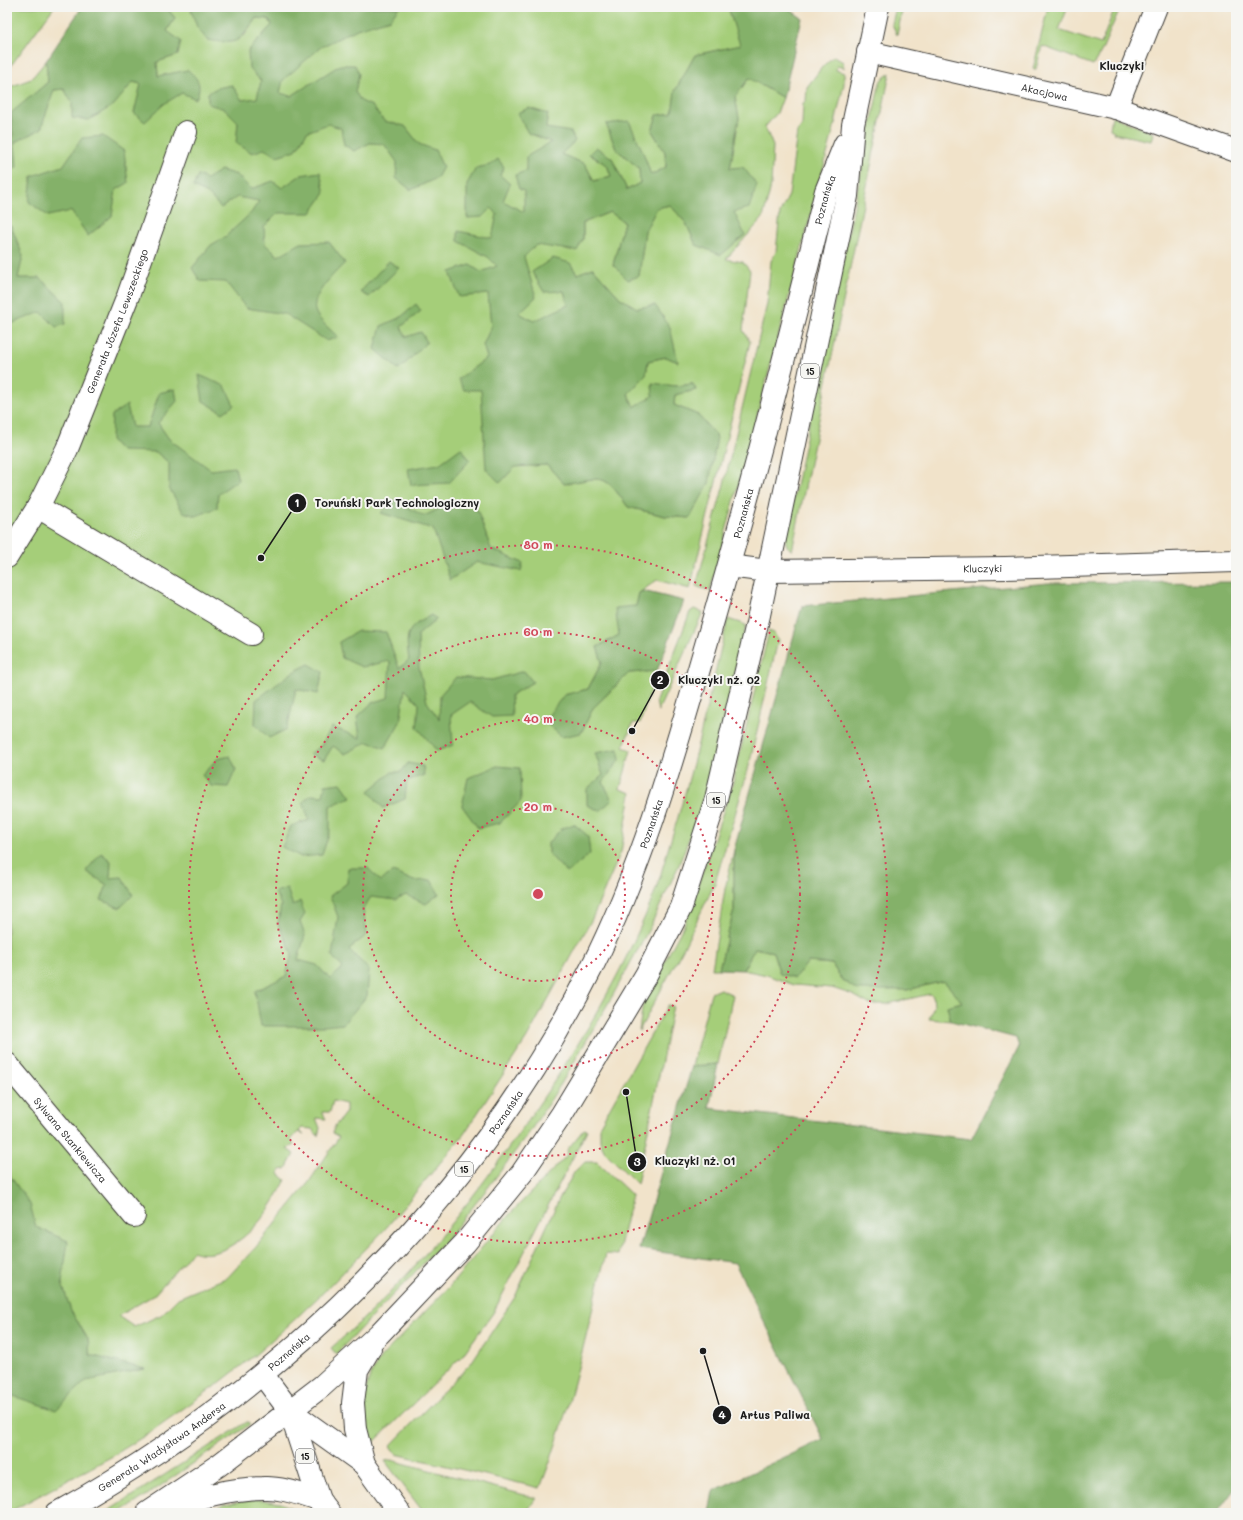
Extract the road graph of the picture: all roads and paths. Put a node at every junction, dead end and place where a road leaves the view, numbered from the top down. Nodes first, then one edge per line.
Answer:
1 (878, 7) edge
2 (1156, 7) edge
3 (868, 52) junction
4 (1116, 108) junction
5 (853, 125) junction
6 (186, 132) dead end
7 (1236, 151) edge
8 (38, 507) junction
9 (7, 557) edge
10 (1236, 561) edge
11 (730, 566) junction
12 (768, 571) junction
13 (252, 634) dead end
14 (7, 1064) edge
15 (134, 1216) dead end
16 (379, 1334) junction
17 (263, 1375) junction
18 (290, 1411) junction
19 (364, 1464) junction
20 (324, 1507) edge
21 (57, 1513) edge
22 (147, 1513) edge
23 (158, 1513) edge
24 (399, 1513) edge

1 - 3 main road, Poznańska / 15
2 - 4 main road
3 - 4 main road, Akacjowa
3 - 5 main road, Poznańska / 15
4 - 7 main road, Akacjowa
5 - 11 main road, Poznańska / 15
5 - 12 main road, Poznańska / 15
6 - 8 main road, Generała Józefa Lewszeckiego
8 - 9 main road, Generała Józefa Lewszeckiego
8 - 13 main road
10 - 12 main road, Kluczyki
11 - 12 main road, Kluczyki
11 - 17 main road, Poznańska / 15
12 - 16 main road, Poznańska / 15
14 - 15 main road, Sylwana Stankiewicza
16 - 18 main road, Poznańska / 15
16 - 19 main road, Poznańska / 15
17 - 18 main road, Poznańska / 15
17 - 21 main road, Generała Władysława Andersa
18 - 19 main road, Poznańska / 15
18 - 20 main road, Poznańska / 15
18 - 22 main road
19 - 24 main road, Poznańska / 15
20 - 23 main road

